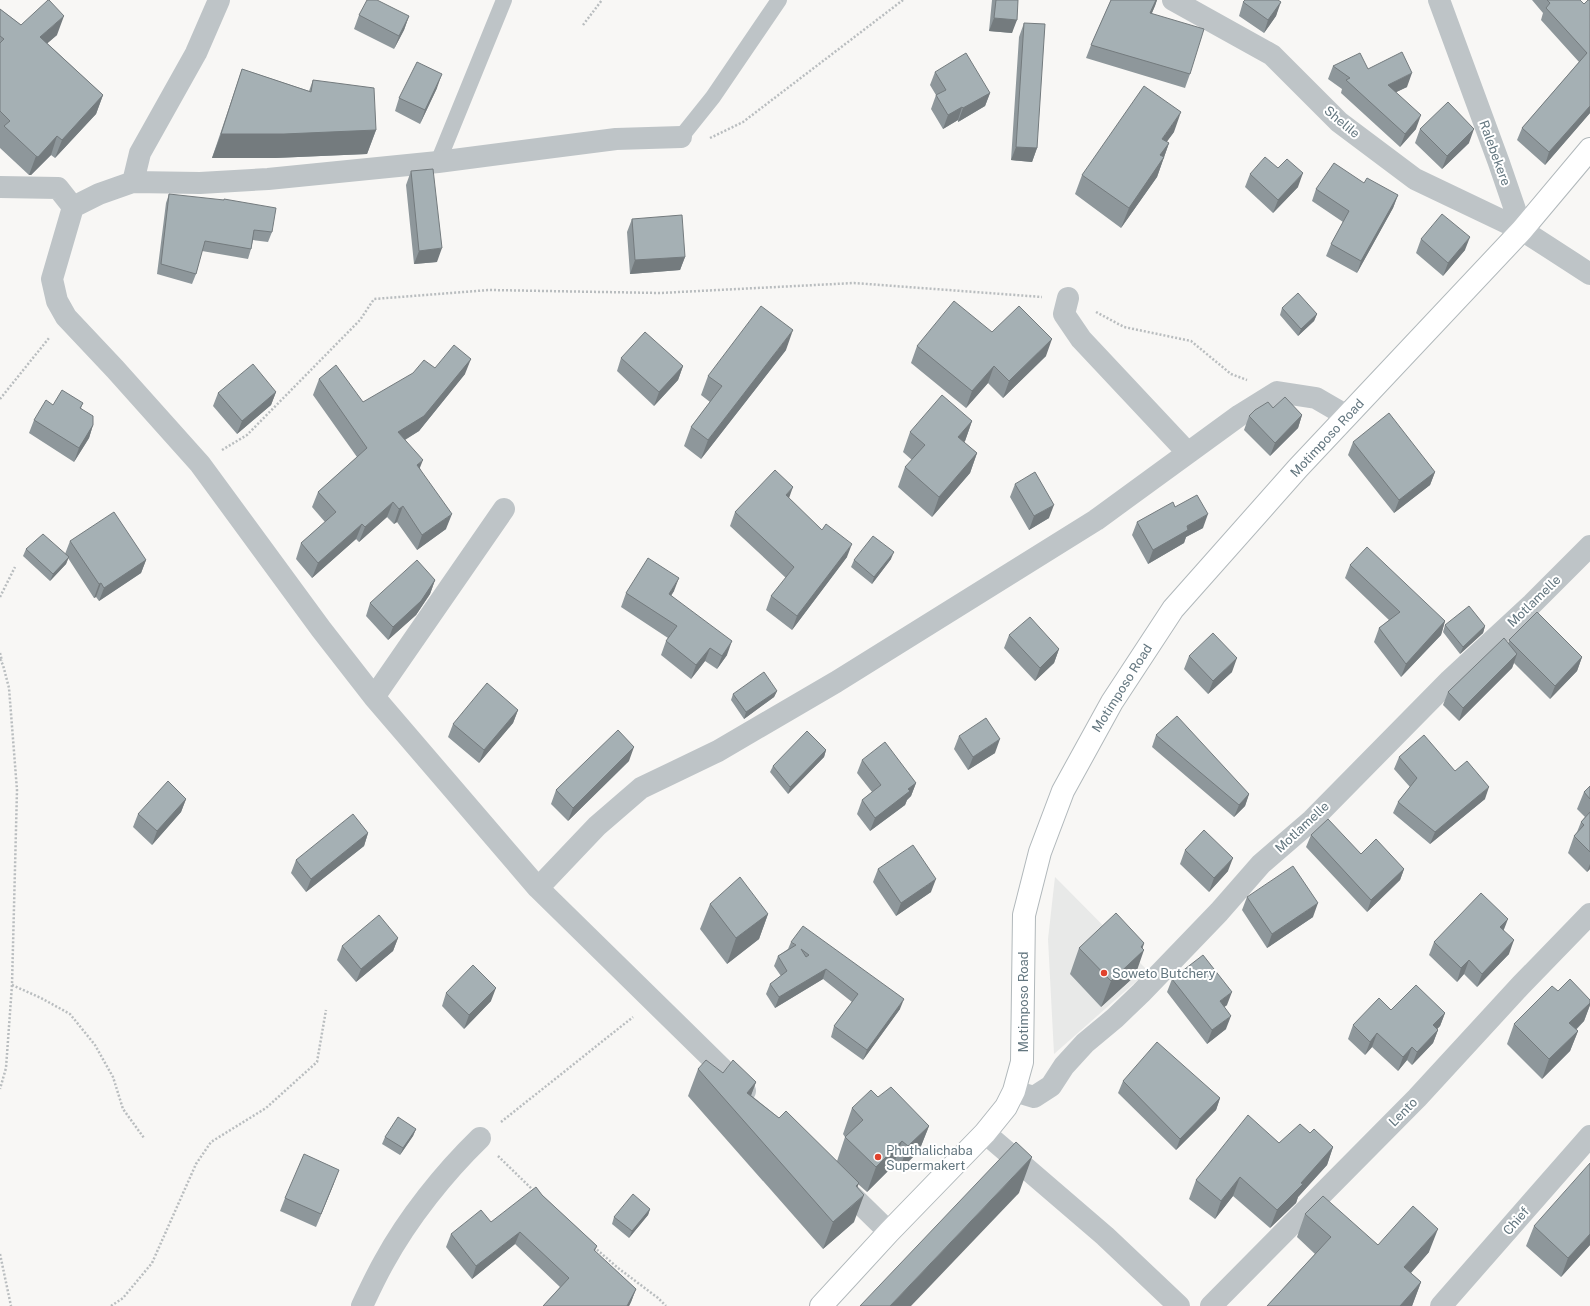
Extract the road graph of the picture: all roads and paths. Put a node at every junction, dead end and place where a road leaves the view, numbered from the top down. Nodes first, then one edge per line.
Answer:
1 (219, 0) edge
2 (504, 0) edge
3 (602, 0) edge
4 (779, 0) edge
5 (903, 0) edge
6 (1172, 0) edge
7 (1439, 0) edge
8 (583, 25) dead end
9 (681, 137) junction
10 (1590, 149) edge
11 (438, 162) junction
12 (133, 182) junction
13 (0, 187) edge
14 (73, 207) junction
15 (1522, 230) junction
16 (1590, 274) edge
17 (1068, 298) junction
18 (66, 317) junction
19 (1277, 392) junction
20 (0, 399) edge
21 (1347, 416) junction
22 (1188, 454) junction
23 (200, 464) junction
24 (504, 509) dead end
25 (1590, 546) edge
26 (15, 567) dead end
27 (0, 597) edge
28 (0, 653) edge
29 (0, 659) edge
30 (3, 665) junction
31 (374, 698) junction
32 (538, 888) junction
33 (1590, 914) edge
34 (12, 985) junction
35 (652, 1001) junction
36 (326, 1010) dead end
37 (0, 1089) edge
38 (1014, 1091) junction
39 (759, 1105) edge
40 (985, 1133) junction
41 (1590, 1136) edge
42 (144, 1138) dead end
43 (480, 1138) junction
44 (827, 1171) edge
45 (536, 1193) edge
46 (889, 1232) junction
47 (594, 1247) edge
48 (0, 1254) edge
49 (11, 1306) edge
50 (111, 1306) edge
51 (362, 1306) edge
52 (666, 1306) edge
53 (821, 1306) edge
54 (1179, 1306) edge
55 (1211, 1306) edge
56 (1441, 1306) edge

1 - 12 street
2 - 11 lane
3 - 8 path
4 - 9 lane
5 - 9 path
6 - 15 street, Shelile
7 - 15 street, Ralebekere
9 - 11 street
10 - 15 street, Motimposo Road
11 - 12 street
12 - 14 street
13 - 14 street
14 - 18 street
15 - 16 street
15 - 21 street, Motimposo Road
17 - 19 path
17 - 22 street
17 - 23 path
18 - 20 path
18 - 23 street
19 - 21 street
19 - 22 street
21 - 38 street, Motimposo Road
22 - 32 street
23 - 31 street
24 - 31 street
25 - 38 street, Motlamelle
26 - 27 path
28 - 30 path
29 - 30 path
30 - 34 path
31 - 32 street
32 - 35 street
33 - 55 street, Lento
34 - 37 path
34 - 42 path
35 - 39 street
35 - 43 path
36 - 50 path
38 - 40 street, Motimposo Road
40 - 46 street, Motimposo Road
40 - 54 street
41 - 56 street, Chief
43 - 45 path
43 - 51 street
44 - 46 street
46 - 53 street, Motimposo Road
47 - 52 path
48 - 49 path

